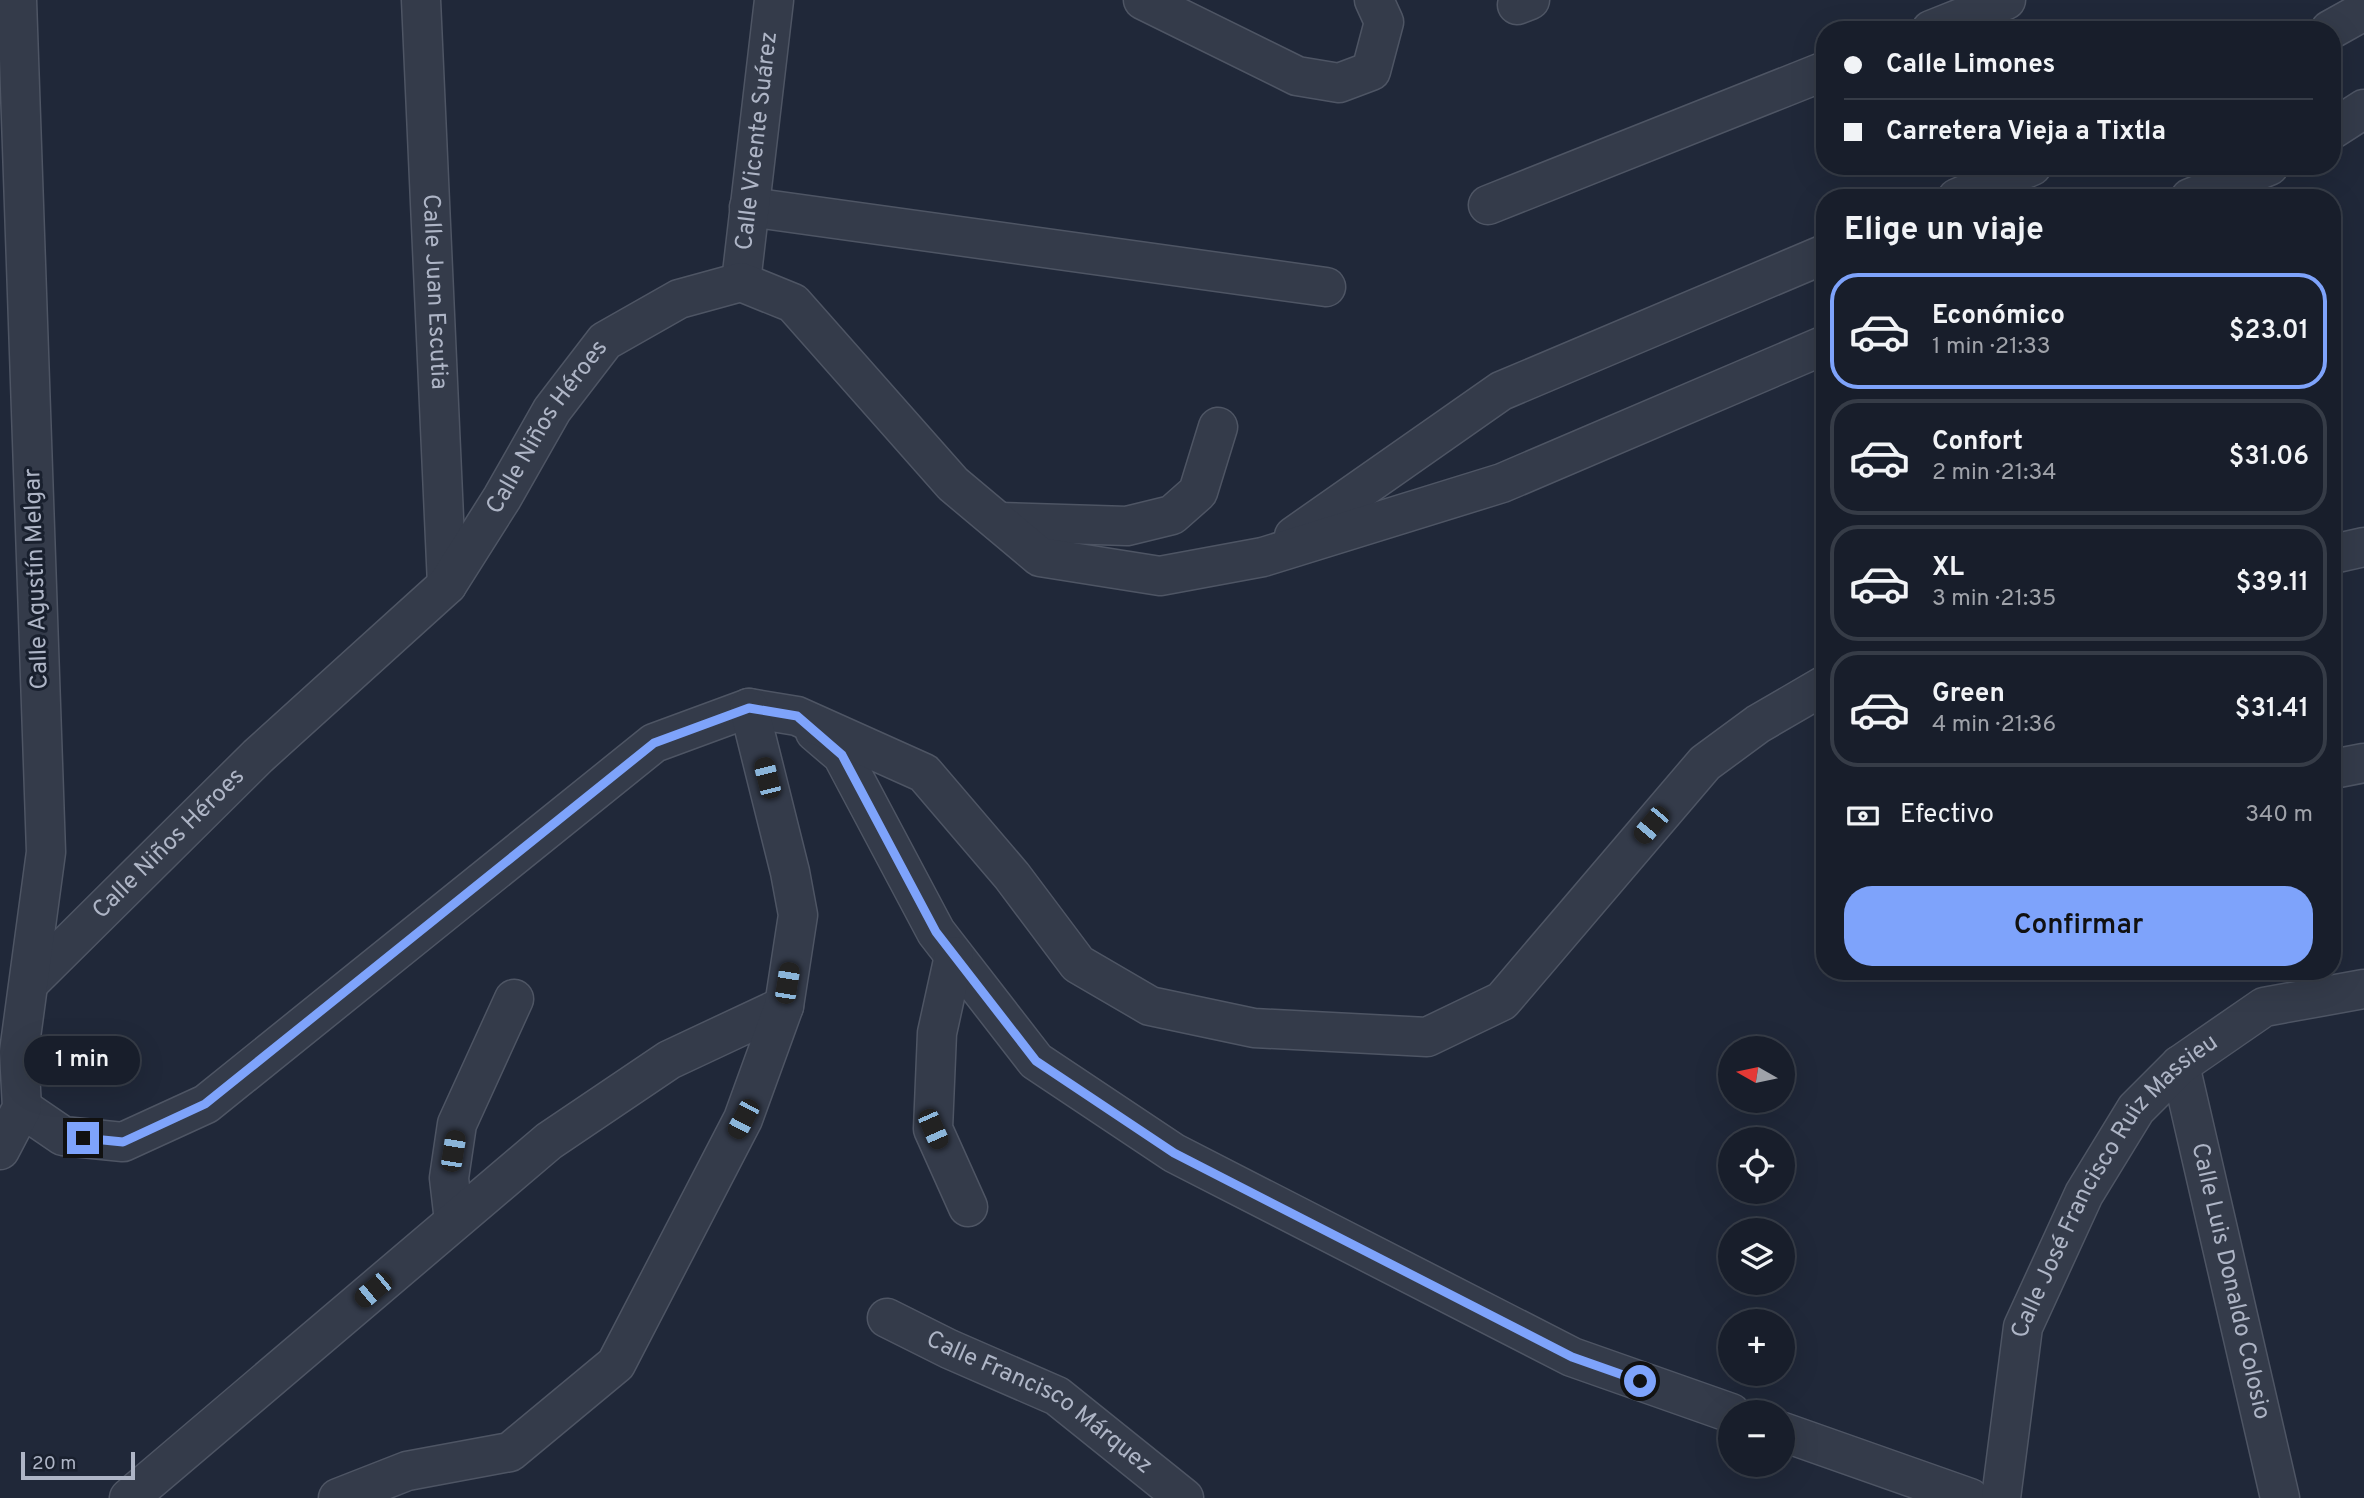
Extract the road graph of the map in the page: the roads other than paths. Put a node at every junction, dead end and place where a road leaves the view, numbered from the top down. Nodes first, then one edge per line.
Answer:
1 (17, 0) edge
2 (421, 0) edge
3 (774, 0) edge
4 (1143, 0) edge
5 (1374, 0) edge
6 (2006, 0) edge
7 (2364, 11) edge
8 (1954, 21) edge
9 (2341, 24) edge
10 (1816, 75) edge
11 (2364, 108) edge
12 (2341, 124) edge
13 (2011, 175) edge
14 (2247, 175) edge
15 (1978, 189) edge
16 (2212, 189) edge
17 (1488, 205) dead end
18 (750, 207) junction
19 (1816, 258) edge
20 (741, 282) junction
21 (1326, 287) dead end
22 (1816, 349) edge
23 (1218, 428) dead end
24 (999, 522) junction
25 (2364, 547) edge
26 (2341, 552) edge
27 (1263, 557) junction
28 (447, 585) junction
29 (1816, 690) edge
30 (749, 708) junction
31 (797, 716) junction
32 (2364, 762) edge
33 (2341, 767) edge
34 (954, 956) junction
35 (30, 982) junction
36 (2364, 989) edge
37 (514, 999) dead end
38 (784, 1006) junction
39 (2180, 1065) junction
40 (22, 1108) junction
41 (0, 1150) edge
42 (968, 1207) dead end
43 (454, 1221) junction
44 (887, 1318) dead end
45 (1718, 1408) edge
46 (1795, 1436) edge
47 (129, 1498) edge
48 (338, 1498) edge
49 (1184, 1498) edge
50 (1970, 1498) edge
51 (2001, 1498) edge
52 (2280, 1498) edge

1 - 35 street, Calle Agustín Melgar
2 - 28 street, Calle Juan Escutia
3 - 18 street, Calle Vicente Suárez
4 - 5 street
6 - 8 street
7 - 9 street
10 - 17 street
11 - 12 street
13 - 15 street
14 - 16 street
18 - 20 street, Calle Vicente Suárez
18 - 21 street
19 - 27 street
20 - 24 street
20 - 28 street, Calle Niños Héroes
22 - 27 street
23 - 24 street
24 - 27 street
25 - 26 street
28 - 35 street, Calle Niños Héroes
29 - 31 street
30 - 31 street
30 - 38 street
30 - 40 street
31 - 34 street
32 - 33 street
34 - 42 street
34 - 45 street
35 - 40 street, Calle Agustín Melgar
36 - 39 street, Calle José Francisco Ruiz Massieu
37 - 43 street
38 - 43 street
38 - 48 street
39 - 51 street, Calle José Francisco Ruiz Massieu
39 - 52 street, Calle Luis Donaldo Colosio
40 - 41 street
43 - 47 street
44 - 49 street, Calle Francisco Márquez
46 - 50 street

